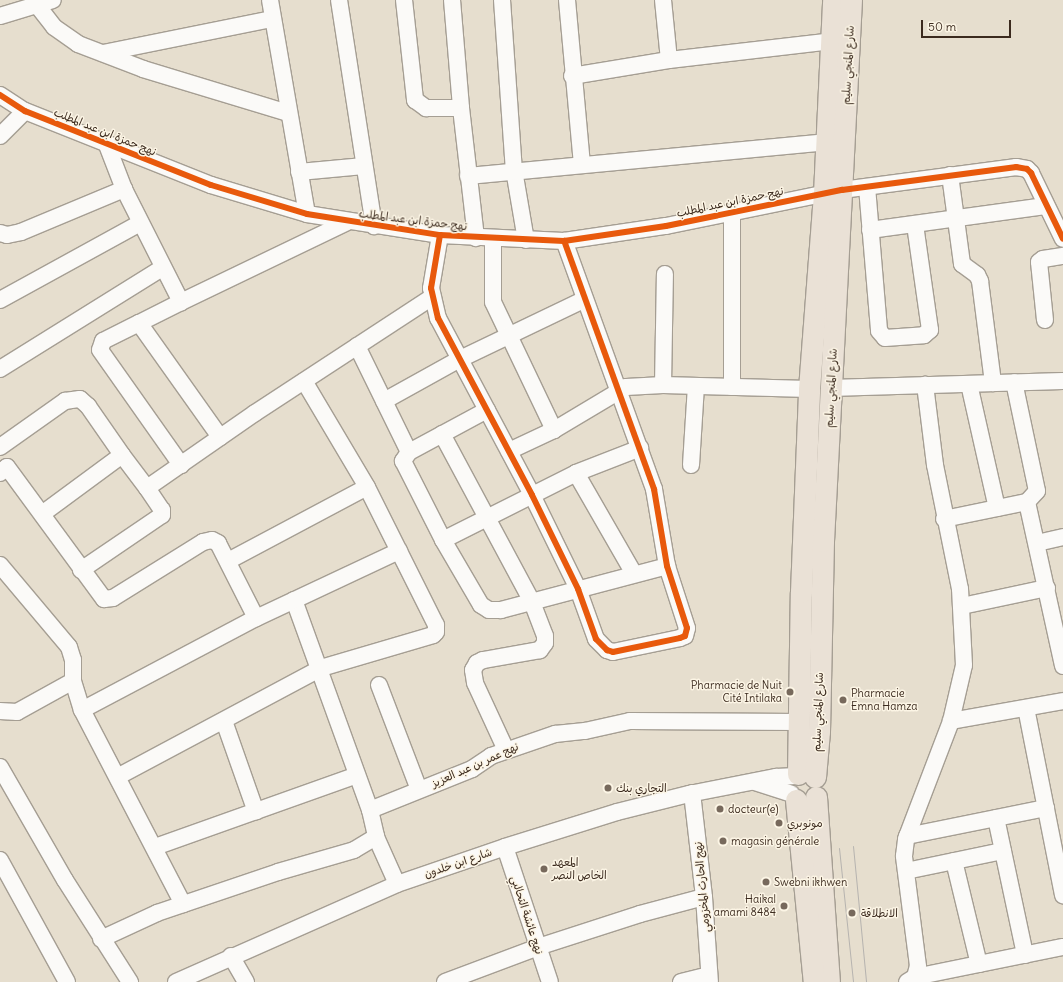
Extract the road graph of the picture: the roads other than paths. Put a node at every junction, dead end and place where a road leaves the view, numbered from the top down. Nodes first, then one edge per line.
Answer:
1 (53, 0) edge
2 (270, 0) edge
3 (340, 0) edge
4 (404, 0) edge
5 (452, 0) edge
6 (502, 0) edge
7 (567, 0) edge
8 (662, 0) edge
9 (833, 0) edge
10 (851, 0) edge
11 (13, 5) edge
12 (37, 5) junction
13 (0, 16) edge
14 (272, 18) junction
15 (832, 41) junction
16 (103, 53) junction
17 (669, 60) junction
18 (572, 76) junction
19 (0, 96) edge
20 (461, 108) junction
21 (25, 111) junction
22 (288, 113) junction
23 (0, 136) edge
24 (825, 142) junction
25 (107, 145) junction
26 (582, 164) junction
27 (364, 166) junction
28 (514, 170) junction
29 (299, 172) junction
30 (950, 175) junction
31 (468, 176) junction
32 (867, 187) junction
33 (124, 189) junction
34 (833, 192) junction
35 (1045, 206) junction
36 (732, 212) junction
37 (306, 214) junction
38 (957, 218) junction
39 (347, 222) junction
40 (140, 223) junction
41 (915, 224) junction
42 (374, 226) junction
43 (870, 230) junction
44 (0, 233) edge
45 (440, 235) junction
46 (476, 238) junction
47 (493, 239) junction
48 (1063, 239) edge
49 (526, 240) junction
50 (564, 241) junction
51 (1063, 256) edge
52 (162, 268) junction
53 (665, 274) dead end
54 (432, 297) junction
55 (0, 300) edge
56 (583, 300) junction
57 (181, 302) junction
58 (1045, 320) dead end
59 (139, 323) junction
60 (508, 336) junction
61 (358, 346) junction
62 (458, 360) junction
63 (0, 369) edge
64 (304, 380) junction
65 (1014, 382) junction
66 (993, 383) junction
67 (1063, 383) edge
68 (969, 384) junction
69 (663, 385) junction
70 (925, 385) junction
71 (696, 386) junction
72 (732, 387) junction
73 (830, 388) junction
74 (809, 389) junction
75 (618, 390) junction
76 (384, 400) junction
77 (487, 410) junction
78 (554, 430) junction
79 (442, 434) junction
80 (220, 437) junction
81 (0, 447) edge
82 (640, 448) junction
83 (509, 451) junction
84 (410, 452) junction
85 (122, 455) junction
86 (181, 465) junction
87 (691, 465) dead end
88 (2, 466) edge
89 (576, 473) junction
90 (147, 488) junction
91 (367, 488) junction
92 (532, 495) junction
93 (1027, 502) junction
94 (997, 508) junction
95 (42, 514) junction
96 (488, 517) junction
97 (944, 519) junction
98 (1063, 537) edge
99 (443, 540) junction
100 (1037, 543) junction
101 (399, 551) junction
102 (228, 561) junction
103 (0, 565) edge
104 (667, 566) junction
105 (81, 570) junction
106 (634, 574) junction
107 (1047, 588) junction
108 (578, 589) junction
109 (294, 600) junction
110 (532, 602) junction
111 (962, 606) junction
112 (256, 618) junction
113 (1063, 666) edge
114 (321, 668) junction
115 (73, 681) junction
116 (379, 685) dead end
117 (1063, 701) edge
118 (1026, 708) junction
119 (1, 710) edge
120 (82, 710) junction
121 (224, 721) junction
122 (951, 721) junction
123 (798, 722) junction
124 (506, 750) junction
125 (0, 767) edge
126 (357, 775) junction
127 (119, 776) junction
128 (802, 786) junction
129 (419, 790) junction
130 (692, 793) junction
131 (1046, 808) junction
132 (370, 810) junction
133 (256, 812) junction
134 (996, 818) junction
135 (907, 836) junction
136 (376, 837) junction
137 (1058, 838) edge
138 (155, 847) junction
139 (505, 847) junction
140 (1003, 851) junction
141 (0, 860) edge
142 (954, 861) junction
143 (906, 871) junction
144 (1061, 875) edge
145 (398, 884) junction
146 (1063, 895) edge
147 (704, 897) junction
148 (183, 904) junction
149 (101, 939) junction
150 (538, 947) junction
151 (1063, 947) edge
152 (1025, 955) junction
153 (231, 956) junction
154 (979, 964) junction
155 (709, 978) edge
156 (911, 980) edge
157 (67, 982) edge
158 (130, 982) edge
159 (176, 982) edge
160 (246, 982) edge
161 (445, 982) edge
162 (550, 982) edge
163 (681, 982) edge
164 (814, 982) edge
165 (829, 982) edge

1 - 12 street
2 - 14 street
3 - 27 street
4 - 20 street
5 - 20 street
6 - 28 street
7 - 18 street
8 - 17 street
9 - 15 main road, شارع المنجي سليم
10 - 34 main road, شارع المنجي سليم
11 - 12 street
11 - 13 street
12 - 16 street
14 - 16 street
14 - 22 street
15 - 17 street
15 - 24 main road, شارع المنجي سليم
16 - 22 street
17 - 18 street
18 - 26 street
19 - 21 street, نهج حمزة ابن عبد المطلب
20 - 31 street
21 - 23 street
21 - 25 street, نهج حمزة ابن عبد المطلب
22 - 29 street
24 - 26 street
24 - 34 main road, شارع المنجي سليم
25 - 33 street
25 - 37 street, نهج حمزة ابن عبد المطلب
26 - 28 street
27 - 29 street
27 - 42 street
28 - 31 street
28 - 49 street
29 - 37 street
30 - 32 street, نهج حمزة ابن عبد المطلب
30 - 35 street, نهج حمزة ابن عبد المطلب
30 - 38 street
31 - 46 street
32 - 34 street, نهج حمزة ابن عبد المطلب
32 - 43 street
33 - 40 street
33 - 44 street
34 - 36 street, نهج حمزة ابن عبد المطلب
34 - 73 main road, شارع المنجي سليم
34 - 74 main road, شارع المنجي سليم
35 - 38 street
35 - 48 street, نهج حمزة ابن عبد المطلب
36 - 50 street, نهج حمزة ابن عبد المطلب
36 - 72 street
37 - 39 street, نهج حمزة ابن عبد المطلب
38 - 41 street
38 - 66 street
39 - 42 street, نهج حمزة ابن عبد المطلب
39 - 57 street
40 - 52 street
40 - 55 street
41 - 43 street
41 - 43 street
42 - 45 street, نهج حمزة ابن عبد المطلب
45 - 46 street, نهج حمزة ابن عبد المطلب
45 - 54 street
46 - 47 street, نهج حمزة ابن عبد المطلب
47 - 49 street, نهج حمزة ابن عبد المطلب
47 - 60 street
49 - 50 street, نهج حمزة ابن عبد المطلب
50 - 56 street
51 - 58 street
52 - 57 street
52 - 63 street
53 - 69 street
54 - 61 street
54 - 62 street
56 - 60 street
56 - 75 street
57 - 59 street
59 - 80 street
59 - 86 street
60 - 62 street
60 - 78 street
61 - 64 street
61 - 76 street
62 - 76 street
62 - 77 street
64 - 80 street
64 - 91 street
65 - 66 street
65 - 67 street
65 - 93 street
66 - 68 street
68 - 70 street
68 - 94 street
69 - 71 street
69 - 75 street
70 - 73 street
70 - 97 street
71 - 72 street
71 - 87 street
72 - 74 street
73 - 128 main road, شارع المنجي سليم
74 - 123 main road, شارع المنجي سليم
75 - 78 street
75 - 82 street
76 - 84 street
77 - 79 street
77 - 83 street
78 - 83 street
79 - 84 street
79 - 96 street
80 - 86 street
81 - 85 street
82 - 89 street
82 - 104 street
83 - 92 street
84 - 99 street
85 - 90 street
85 - 95 street
86 - 90 street
88 - 95 street
89 - 92 street
89 - 106 street
90 - 105 street
91 - 101 street
91 - 102 street
92 - 96 street
92 - 108 street
93 - 94 street
93 - 100 street
94 - 97 street
95 - 105 street
96 - 99 street
96 - 110 street
97 - 111 street
98 - 100 street
99 - 110 street
100 - 107 street
101 - 109 street
101 - 114 street
102 - 105 street
102 - 112 street
103 - 115 street
104 - 106 street
104 - 108 street
106 - 108 street
107 - 111 street
107 - 113 street
108 - 110 street
109 - 112 street
109 - 114 street
110 - 124 street
111 - 122 street
112 - 120 street
114 - 121 street
114 - 126 street
115 - 119 street
115 - 120 street
116 - 129 street
117 - 118 street
118 - 122 street
118 - 131 street
120 - 127 street
121 - 127 street
121 - 133 street
122 - 135 street
123 - 124 street, نهج عمر بن عبد العزيز
123 - 128 main road, شارع المنجي سليم
124 - 129 street, نهج عمر بن عبد العزيز
125 - 149 street
126 - 132 street
126 - 133 street
127 - 138 street
128 - 130 street, شارع ابن خلدون
128 - 164 main road, شارع المنجي سليم
128 - 165 main road, شارع المنجي سليم
129 - 132 street, نهج عمر بن عبد العزيز
130 - 139 street, شارع ابن خلدون
130 - 147 street, نهج الحارث المخزومي
131 - 134 street
131 - 137 street
132 - 136 street
133 - 138 street
134 - 135 street
134 - 140 street
135 - 143 street
136 - 145 street
136 - 148 street
137 - 144 street
138 - 148 street
139 - 145 street, شارع ابن خلدون
139 - 150 street, نهج عائشة التحالبي
140 - 142 street
140 - 152 street
141 - 157 street
142 - 143 street
142 - 154 street
143 - 156 street
144 - 146 street
145 - 153 street, شارع ابن خلدون
147 - 150 street
147 - 155 street, نهج الحارث المخزومي
148 - 149 street
149 - 158 street
150 - 161 street
150 - 162 street, نهج عائشة التحالبي
151 - 152 street
152 - 154 street
153 - 159 street, شارع ابن خلدون
153 - 160 street
154 - 156 street
155 - 163 street

